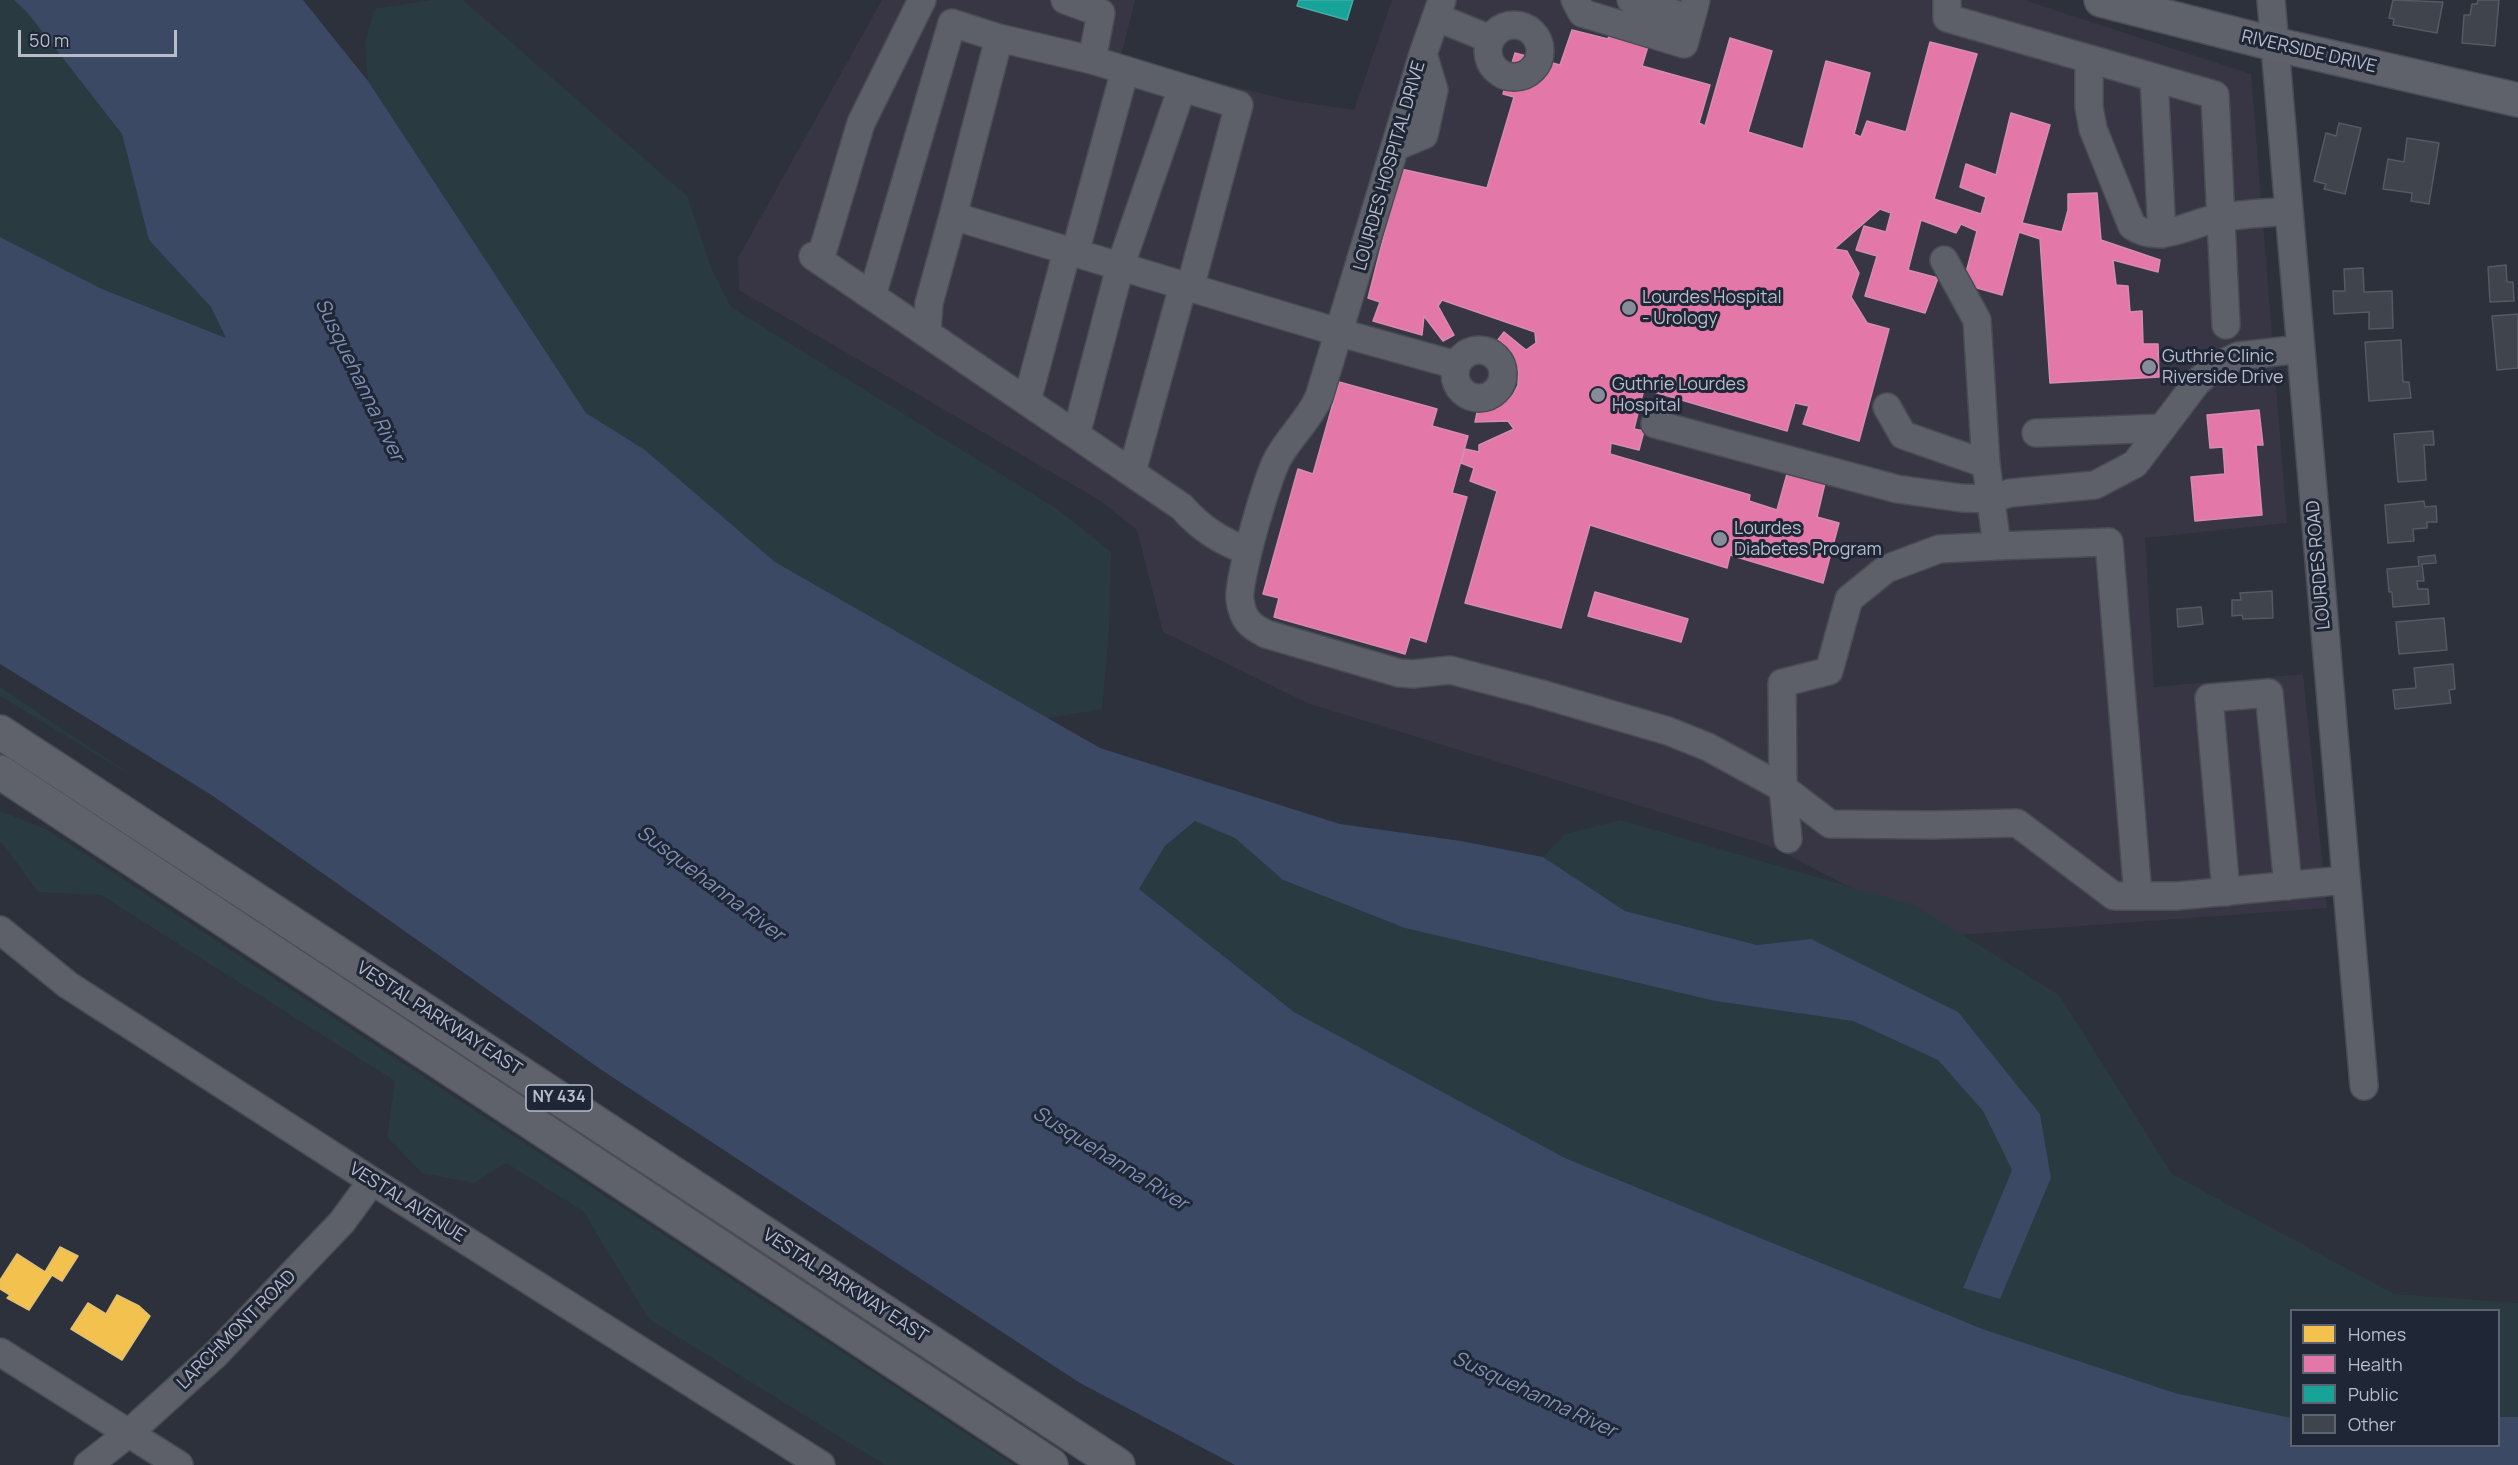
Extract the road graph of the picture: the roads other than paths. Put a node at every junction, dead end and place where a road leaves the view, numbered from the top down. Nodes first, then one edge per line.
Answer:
1 (1065, 0) edge
2 (1575, 0) edge
3 (1631, 0) edge
4 (1947, 0) edge
5 (2102, 0) edge
6 (2271, 0) edge
7 (919, 4) edge
8 (1439, 8) edge
9 (1694, 9) edge
10 (952, 23) junction
11 (999, 38) junction
12 (1490, 39) dead end
13 (2274, 44) junction
14 (1092, 60) junction
15 (2089, 60) junction
16 (1125, 70) junction
17 (2154, 78) junction
18 (1182, 88) junction
19 (2518, 100) edge
20 (2289, 211) junction
21 (954, 216) junction
22 (2221, 217) junction
23 (2162, 234) junction
24 (1071, 252) junction
25 (1944, 260) dead end
26 (1120, 267) junction
27 (1186, 287) junction
28 (872, 296) junction
29 (2226, 325) dead end
30 (927, 333) junction
31 (1341, 333) junction
32 (2301, 349) junction
33 (1456, 365) dead end
34 (1027, 401) junction
35 (1887, 407) dead end
36 (1655, 424) dead end
37 (2162, 428) junction
38 (2036, 433) dead end
39 (1076, 435) junction
40 (1986, 464) junction
41 (1132, 472) junction
42 (1990, 499) junction
43 (1997, 546) junction
44 (1248, 551) junction
45 (0, 732) edge
46 (0, 772) edge
47 (1783, 788) junction
48 (1788, 839) dead end
49 (2346, 880) junction
50 (2288, 886) junction
51 (2226, 892) junction
52 (2138, 896) junction
53 (0, 930) edge
54 (2364, 1086) dead end
55 (372, 1181) junction
56 (0, 1352) edge
57 (129, 1433) junction
58 (811, 1462) edge
59 (88, 1465) edge
60 (179, 1465) edge
61 (1052, 1465) edge
62 (1118, 1465) edge

1 - 14 street
2 - 9 street
3 - 9 street
4 - 15 street
5 - 13 main road, RIVERSIDE DRIVE
6 - 13 street, LOURDES ROAD
7 - 10 street
7 - 28 street
8 - 12 street
8 - 31 street, LOURDES HOSPITAL DRIVE
10 - 11 street
10 - 28 street
11 - 14 street
11 - 21 street
13 - 19 main road, RIVERSIDE DRIVE
13 - 20 street, LOURDES ROAD
14 - 16 street
15 - 17 street
15 - 23 street
16 - 18 street
16 - 24 street
17 - 22 street
17 - 23 street
18 - 26 street
18 - 27 street
20 - 22 street
20 - 32 street, LOURDES ROAD
21 - 24 street
21 - 30 street
22 - 23 street
22 - 29 street
24 - 26 street
24 - 34 street
25 - 40 street
26 - 27 street
26 - 39 street
27 - 31 street
27 - 41 street
28 - 30 street
30 - 34 street
31 - 33 street
31 - 44 street, LOURDES HOSPITAL DRIVE
32 - 37 street
32 - 49 street, LOURDES ROAD
34 - 39 street
35 - 40 street
36 - 42 street
37 - 38 street
37 - 42 street
39 - 41 street
40 - 42 street
41 - 44 street
42 - 43 street
43 - 47 street
43 - 52 street
44 - 47 street, LOURDES HOSPITAL DRIVE
45 - 62 main road, VESTAL PARKWAY EAST / NY 434
46 - 61 main road, VESTAL PARKWAY EAST / NY 434
47 - 48 street
47 - 52 street
49 - 50 street
49 - 54 street, LOURDES ROAD
50 - 51 street
50 - 51 street
51 - 52 street
53 - 55 street, VESTAL AVENUE
55 - 57 street, LARCHMONT ROAD
55 - 58 street, VESTAL AVENUE
56 - 57 street
57 - 59 street, LARCHMONT ROAD
57 - 60 street

